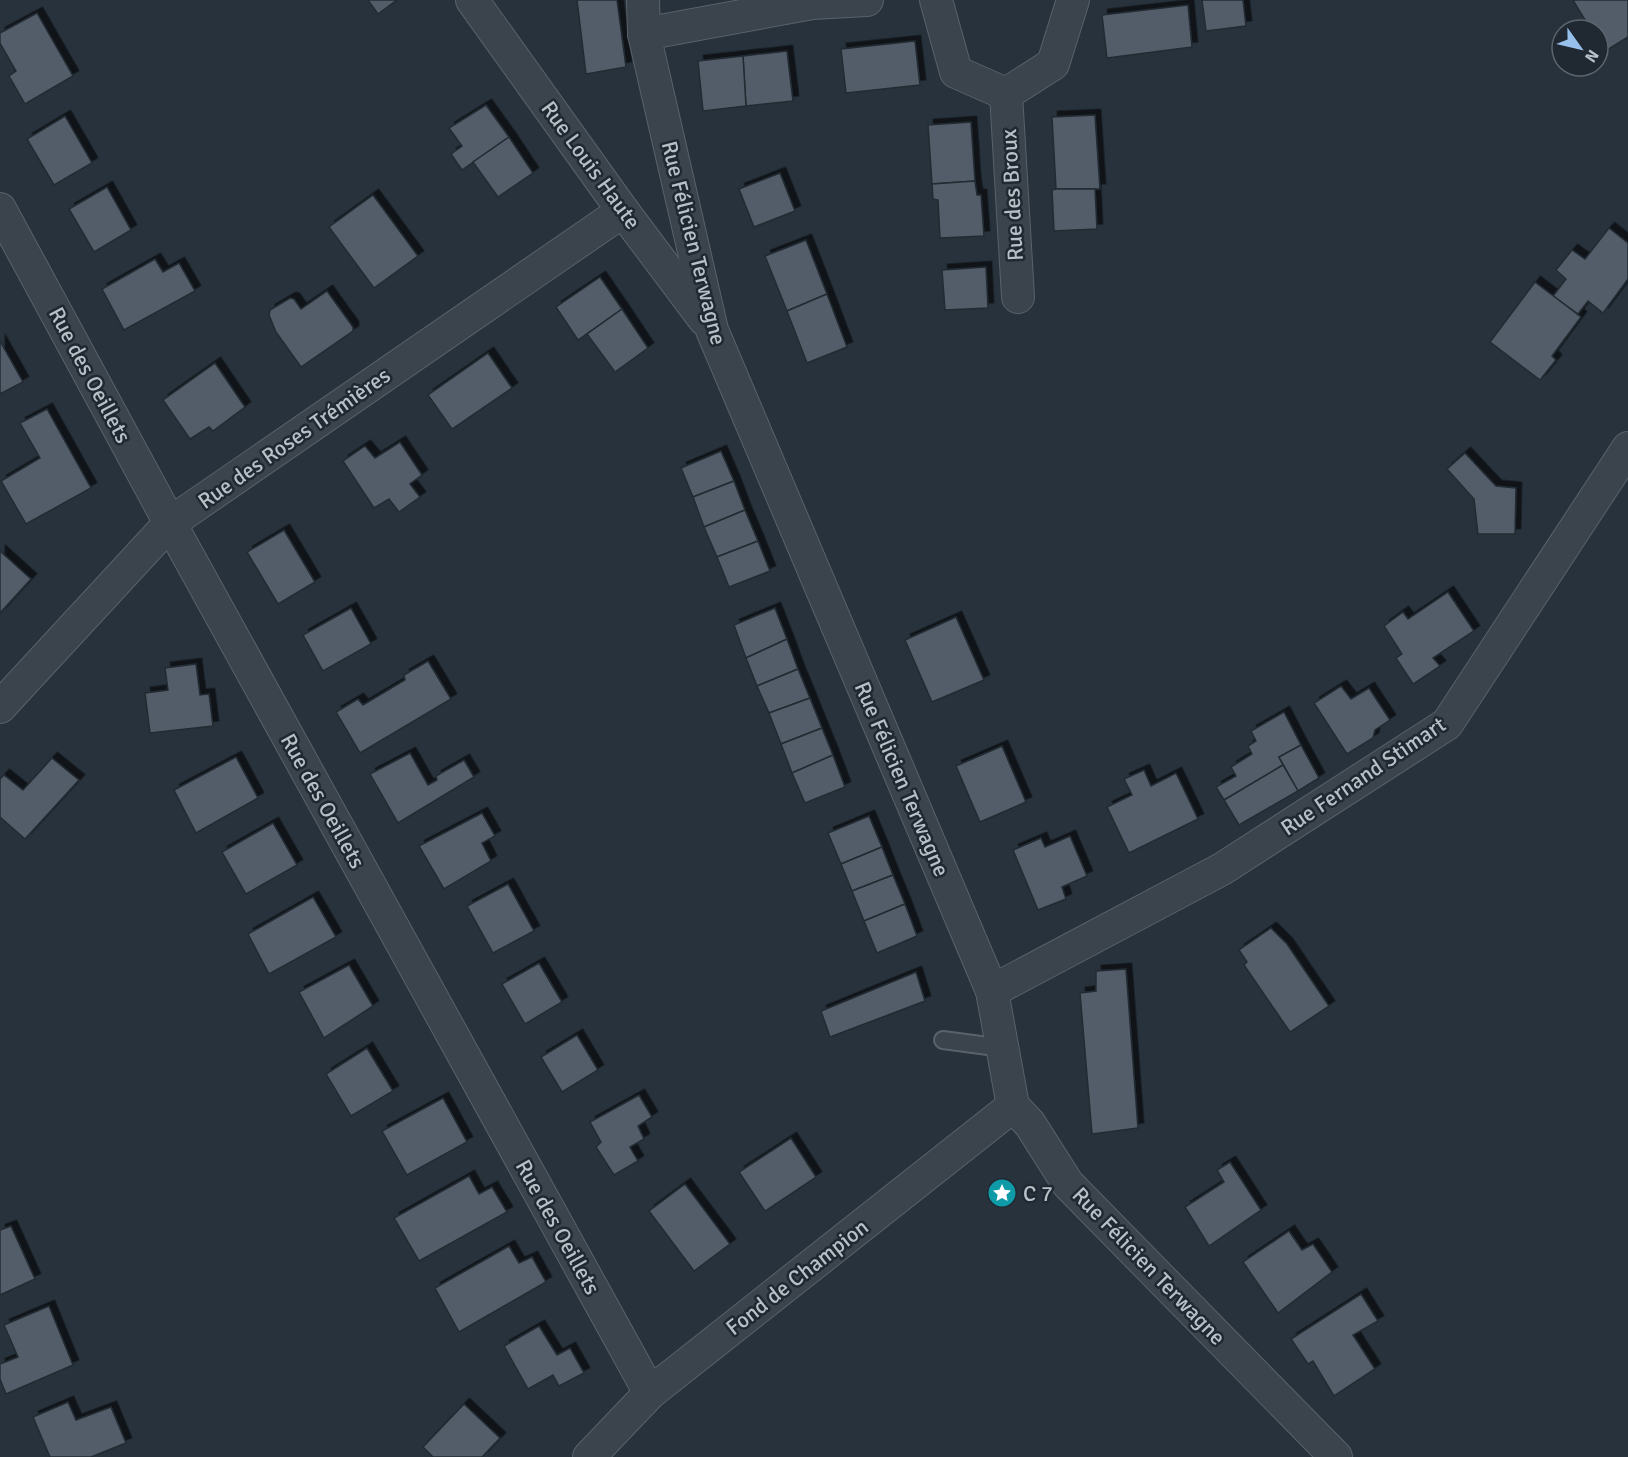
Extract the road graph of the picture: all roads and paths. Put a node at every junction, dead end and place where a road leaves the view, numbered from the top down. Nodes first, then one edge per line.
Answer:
1 (472, 0) edge
2 (643, 0) edge
3 (867, 0) edge
4 (936, 0) edge
5 (1073, 0) edge
6 (644, 34) junction
7 (1006, 94) junction
8 (0, 208) edge
9 (623, 211) junction
10 (1018, 297) dead end
11 (712, 330) junction
12 (1628, 448) edge
13 (170, 523) junction
14 (0, 707) edge
15 (992, 991) junction
16 (943, 1040) dead end
17 (1003, 1048) junction
18 (1013, 1106) junction
19 (650, 1393) junction
20 (589, 1457) edge
21 (1336, 1457) edge

1 - 9 street, Rue Louis Haute
2 - 6 street, Rue Félicien Terwagne
3 - 6 street
4 - 7 street
5 - 7 street
6 - 11 street, Rue Félicien Terwagne
7 - 10 street, Rue des Broux
8 - 13 street, Rue des Oeillets
9 - 11 street, Rue Louis Haute
9 - 13 street, Rue des Roses Trémières
11 - 15 street, Rue Félicien Terwagne
12 - 15 street, Rue Fernand Stimart
13 - 14 street, Rue des Roses Trémières
13 - 19 street, Rue des Oeillets
15 - 17 street, Rue Félicien Terwagne
16 - 17 lane
17 - 18 street, Rue Félicien Terwagne
18 - 19 street, Fond de Champion
18 - 21 street, Rue Félicien Terwagne
19 - 20 street, Fond de Champion

